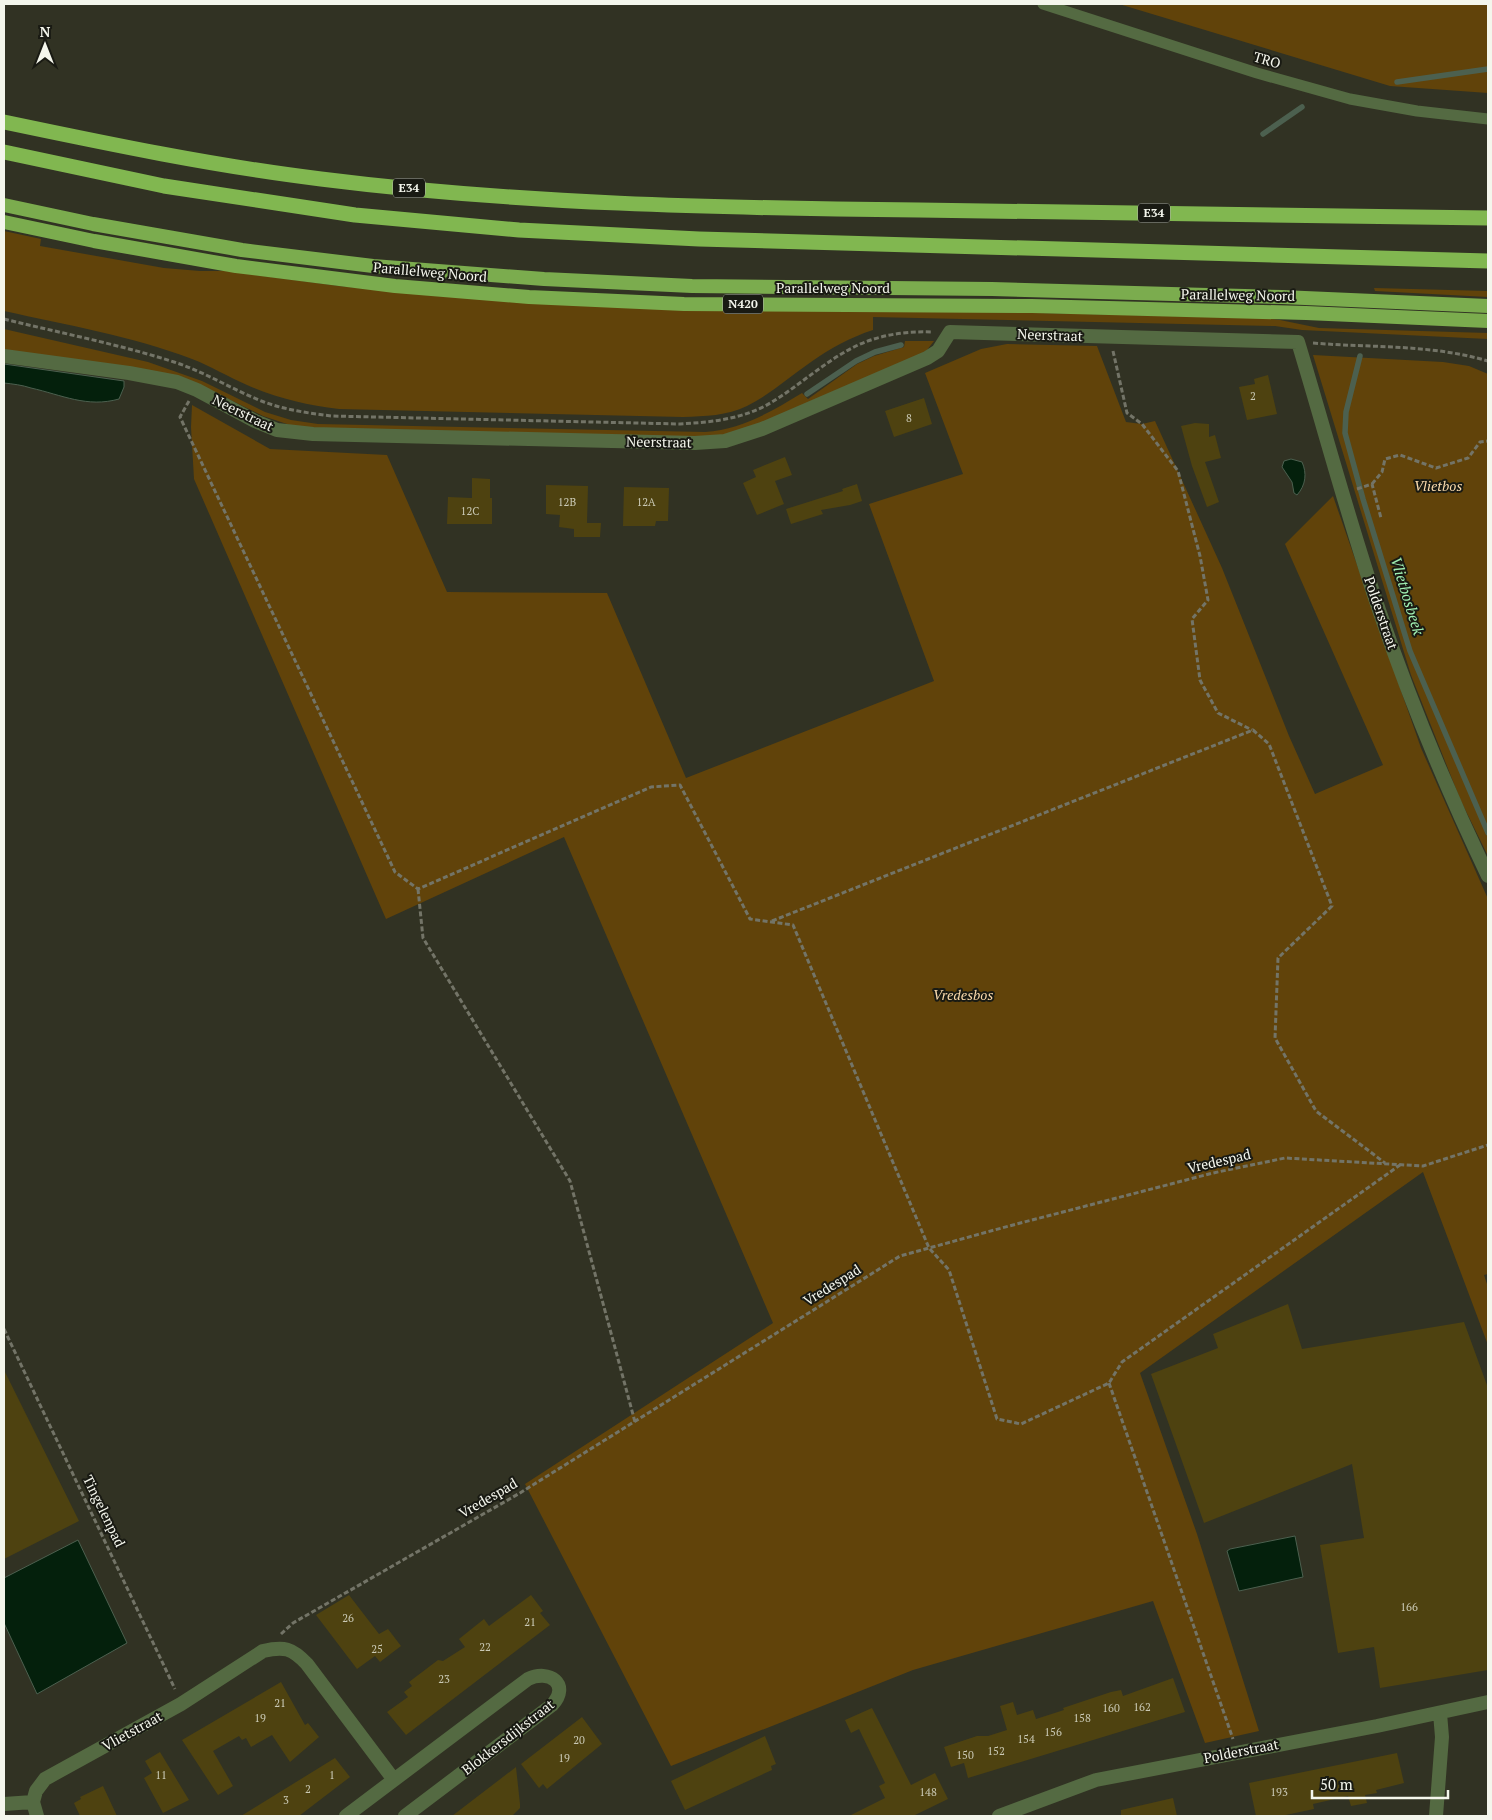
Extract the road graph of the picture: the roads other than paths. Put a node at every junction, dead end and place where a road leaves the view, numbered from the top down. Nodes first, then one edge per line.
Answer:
1 (1043, 4) edge
2 (1488, 119) edge
3 (4, 122) edge
4 (4, 152) edge
5 (4, 206) edge
6 (1488, 218) edge
7 (4, 222) edge
8 (1488, 261) edge
9 (1488, 306) edge
10 (1488, 321) edge
11 (1298, 342) joint
12 (4, 356) edge
13 (1488, 876) edge
14 (1488, 1702) edge
15 (1440, 1713) junction
16 (394, 1780) junction
17 (33, 1802) junction
18 (4, 1804) edge
19 (37, 1816) edge
20 (346, 1816) edge
21 (405, 1816) edge
22 (999, 1816) edge
23 (1436, 1816) edge

1 - 2 lane, TRO
3 - 6 highway, E34
4 - 8 highway
5 - 9 highway, Parallelweg Noord / N420
7 - 10 highway, Parallelweg Noord / N420
11 - 12 street, Neerstraat
11 - 13 street, Polderstraat
14 - 15 street, Polderstraat
15 - 22 street, Polderstraat
15 - 23 street
16 - 17 street, Vlietstraat
16 - 20 street, Blokkersdijkstraat
16 - 21 street, Blokkersdijkstraat
17 - 18 street
17 - 19 street

